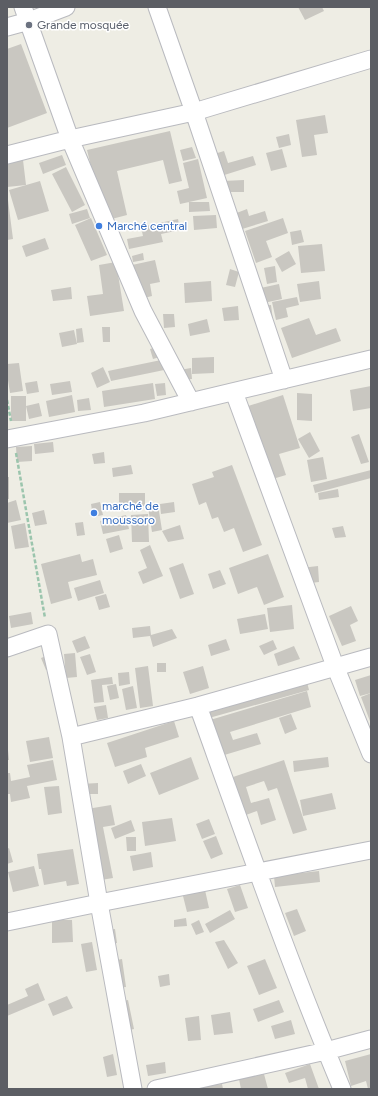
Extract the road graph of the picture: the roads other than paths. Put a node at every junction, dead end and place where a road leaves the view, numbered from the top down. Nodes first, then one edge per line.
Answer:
1 (66, 7) edge
2 (157, 7) edge
3 (26, 14) edge
4 (7, 27) edge
5 (371, 59) edge
6 (194, 112) junction
7 (70, 139) junction
8 (7, 156) edge
9 (371, 359) edge
10 (284, 380) junction
11 (234, 392) junction
12 (191, 402) junction
13 (10, 438) edge
14 (7, 648) edge
15 (371, 657) edge
16 (335, 666) junction
17 (198, 706) junction
18 (71, 737) junction
19 (371, 754) edge
20 (371, 850) edge
21 (257, 871) junction
22 (99, 903) junction
23 (7, 922) edge
24 (371, 1039) edge
25 (326, 1052) junction
26 (133, 1089) edge
27 (156, 1089) edge
28 (342, 1089) edge

1 - 3 street
2 - 6 street
3 - 4 street
3 - 7 street
5 - 6 street
6 - 7 street
6 - 10 street
7 - 8 street
7 - 12 street
9 - 10 street
10 - 11 street
11 - 12 street
11 - 16 street
12 - 13 street
14 - 18 street
15 - 16 street
16 - 17 street
16 - 19 street
17 - 18 street
17 - 21 street
18 - 22 street
20 - 21 street
21 - 22 street
21 - 25 street
22 - 23 street
22 - 26 street
24 - 25 street
25 - 27 street
25 - 28 street

